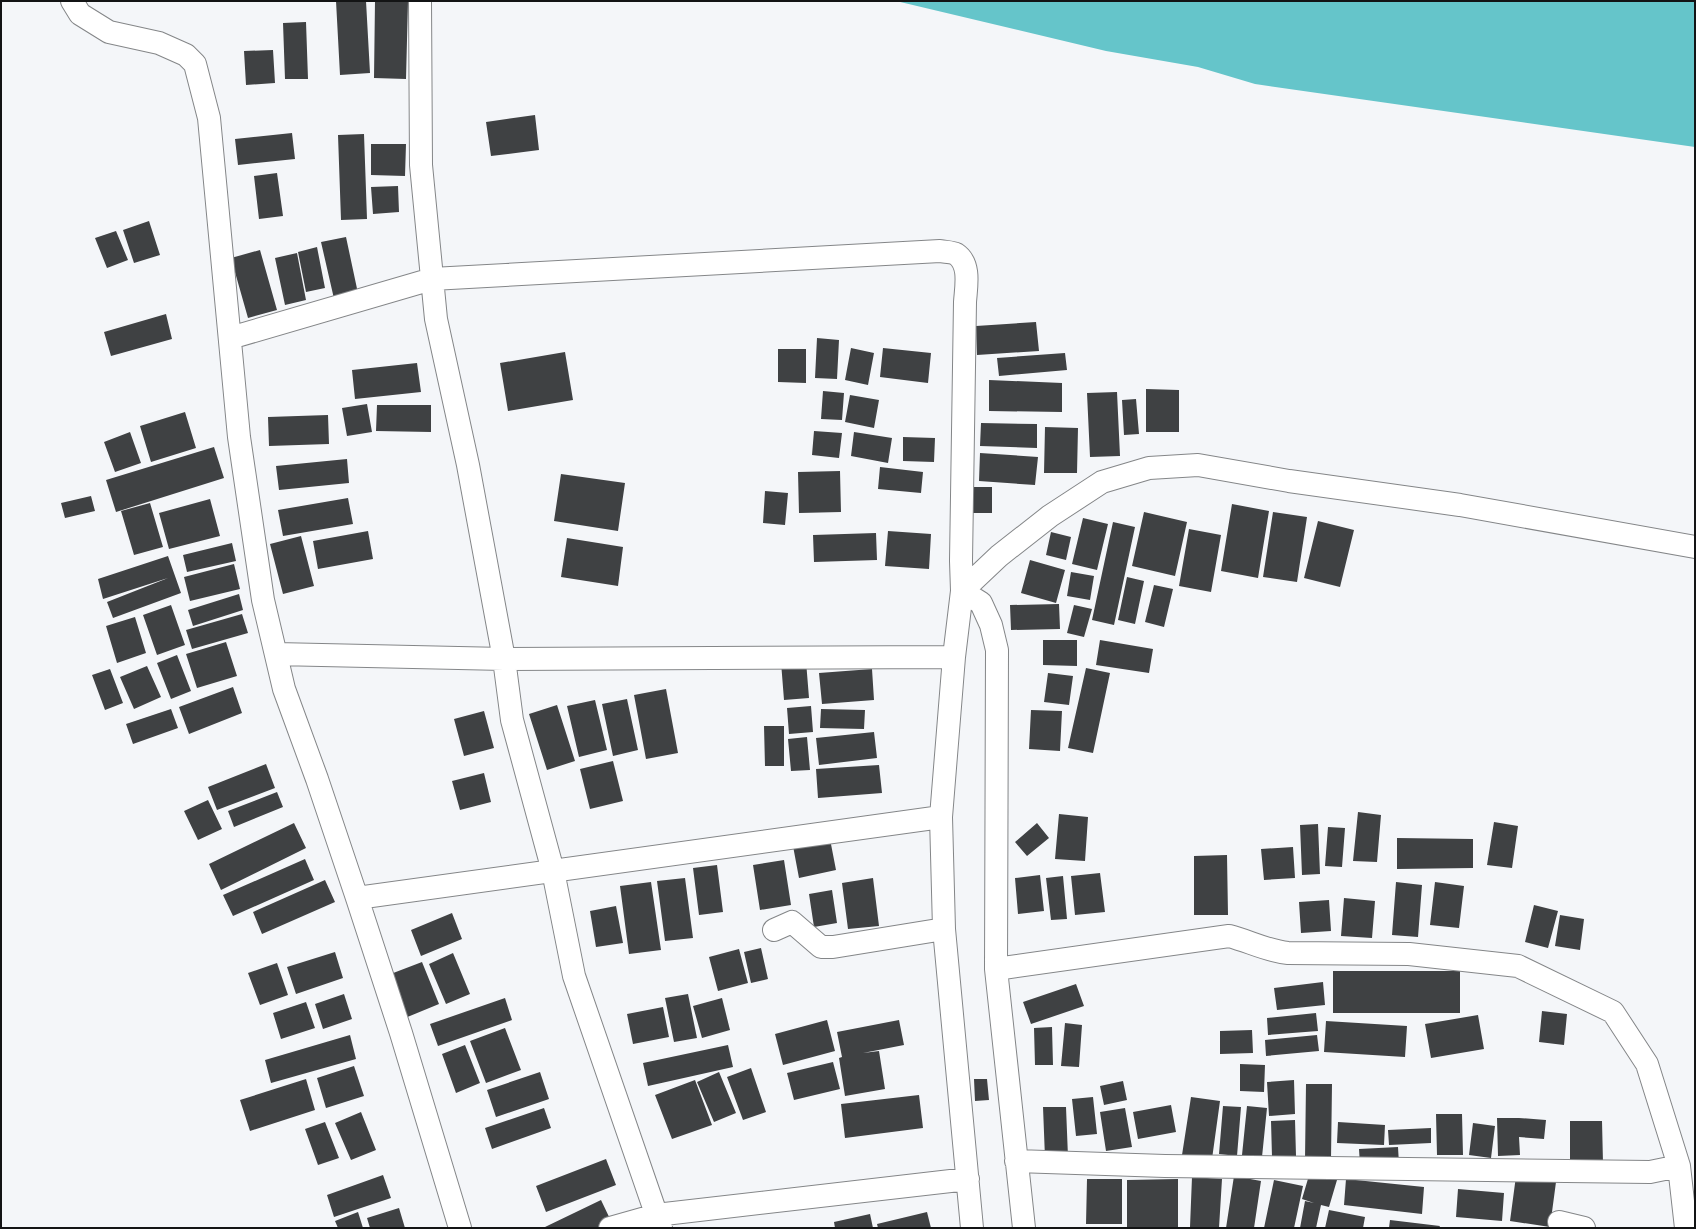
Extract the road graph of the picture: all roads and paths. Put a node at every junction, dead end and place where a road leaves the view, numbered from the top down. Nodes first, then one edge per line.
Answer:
1 (72, 1) edge
2 (420, 1) edge
3 (432, 279) junction
4 (230, 338) junction
5 (1695, 547) edge
6 (962, 591) junction
7 (276, 654) junction
8 (954, 657) junction
9 (504, 659) junction
10 (941, 817) junction
11 (553, 871) junction
12 (357, 898) junction
13 (944, 929) junction
14 (774, 930) dead end
15 (996, 968) junction
16 (1016, 1161) junction
17 (1679, 1166) junction
18 (968, 1179) junction
19 (658, 1221) edge
20 (1559, 1222) dead end
21 (460, 1228) edge
22 (610, 1228) edge
23 (972, 1228) edge
24 (1024, 1228) edge
25 (1584, 1228) edge
26 (1686, 1228) edge

1 - 4 street
2 - 3 street
3 - 4 street
3 - 6 street
3 - 9 street
4 - 7 street
5 - 6 street
6 - 8 street
6 - 15 street
7 - 9 street
7 - 12 street
8 - 9 street
8 - 10 street
9 - 11 street
10 - 11 street
10 - 13 street
11 - 12 street
11 - 19 street
12 - 21 street
13 - 14 street
13 - 18 street
15 - 16 street
15 - 17 street
16 - 17 street
16 - 24 street
17 - 26 street
18 - 19 street
18 - 23 street
19 - 22 street
20 - 25 street

